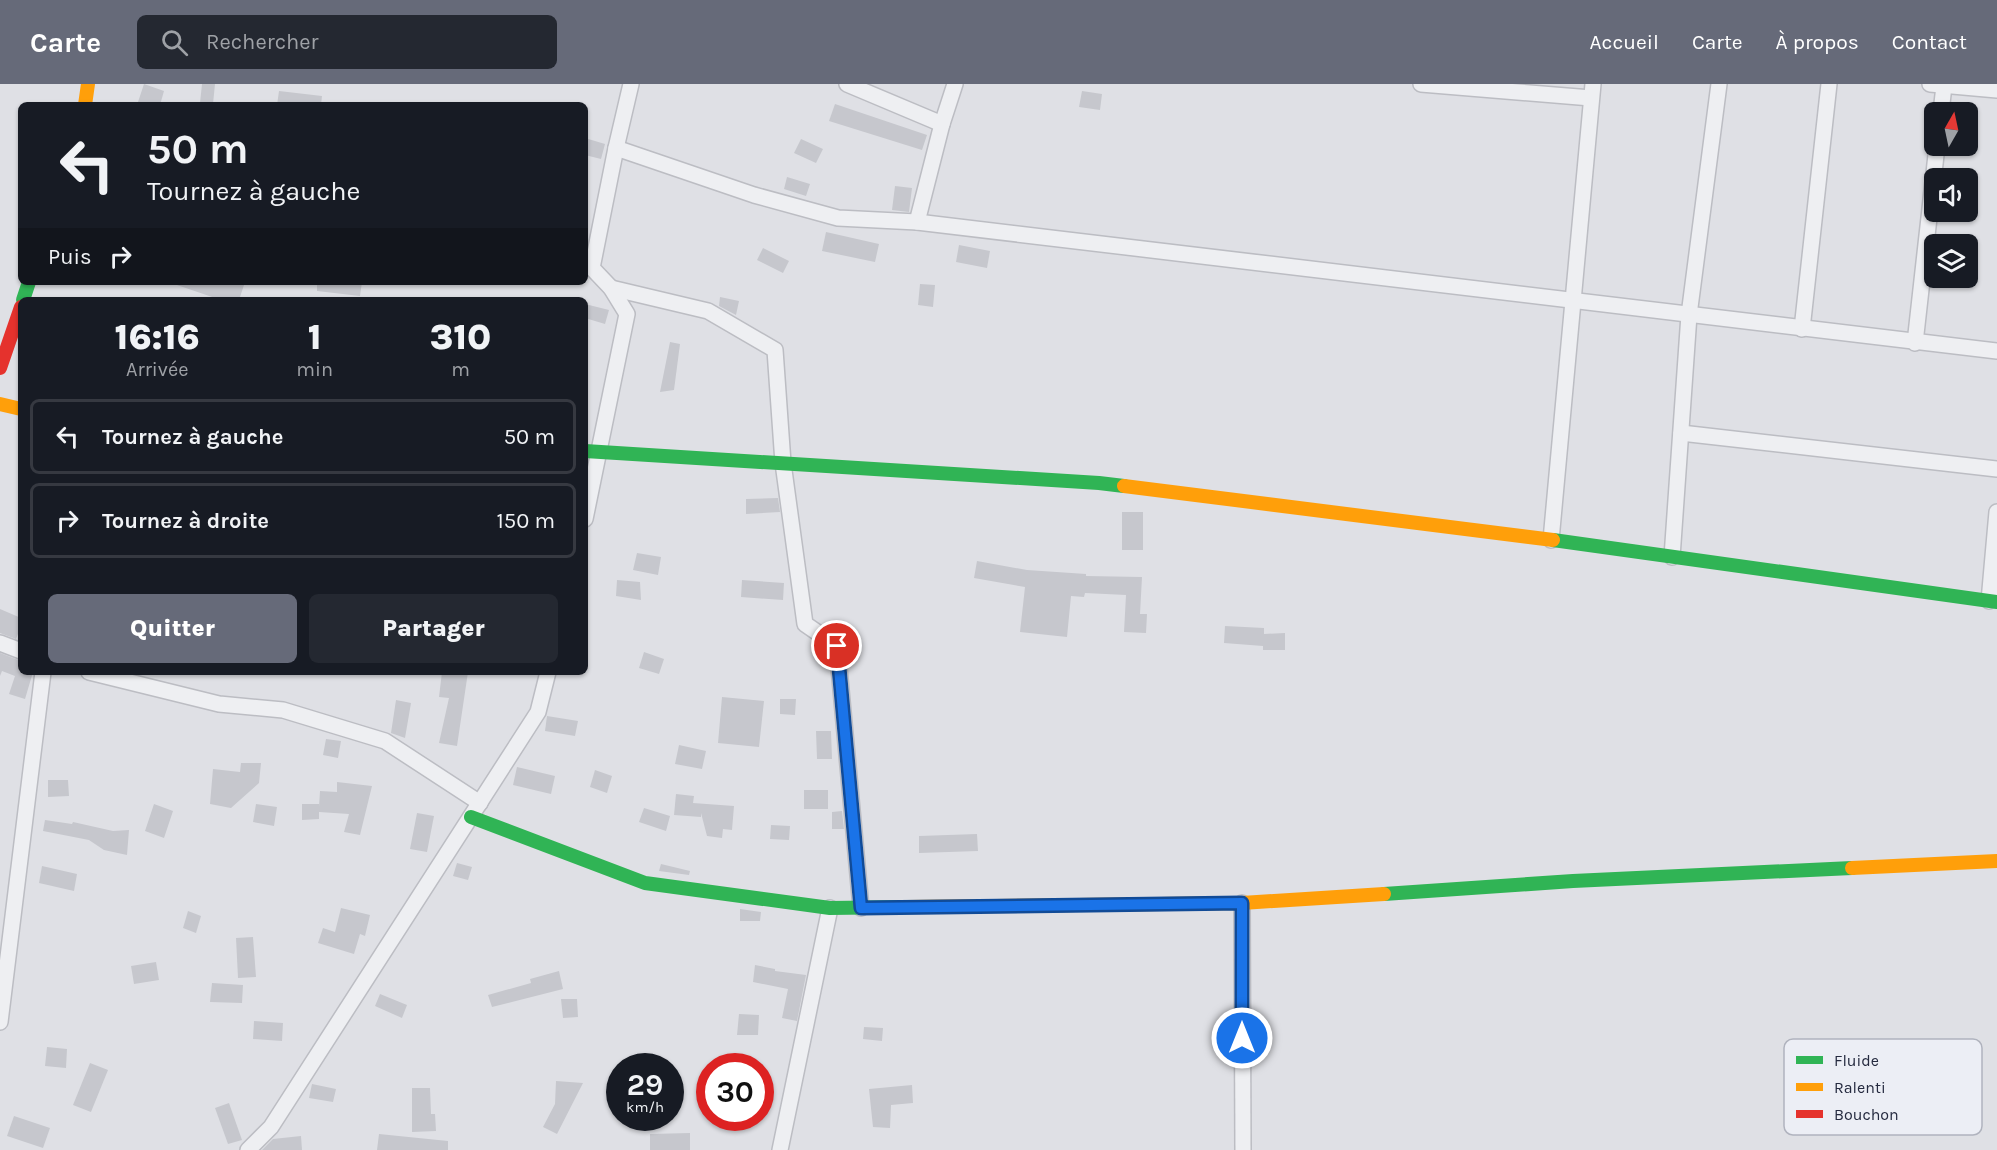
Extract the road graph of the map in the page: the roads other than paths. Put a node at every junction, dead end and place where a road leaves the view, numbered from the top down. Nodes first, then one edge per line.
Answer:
1 (88, 84) edge
2 (631, 84) edge
3 (847, 84) edge
4 (955, 84) edge
5 (1421, 84) edge
6 (1719, 84) edge
7 (1829, 84) edge
8 (1937, 85) edge
9 (1997, 90) edge
10 (1592, 91) edge
11 (85, 102) edge
12 (1940, 102) edge
13 (942, 124) junction
14 (616, 148) junction
15 (1936, 156) edge
16 (917, 222) junction
17 (611, 288) junction
18 (1573, 302) junction
19 (1689, 315) junction
20 (18, 316) edge
21 (1802, 329) junction
22 (1915, 343) junction
23 (1997, 351) edge
24 (0, 368) edge
25 (0, 404) edge
26 (18, 408) edge
27 (1680, 433) junction
28 (592, 451) edge
29 (783, 463) junction
30 (1997, 469) edge
31 (588, 490) edge
32 (1997, 512) edge
33 (1551, 540) junction
34 (1672, 557) junction
35 (1993, 602) edge
36 (0, 643) edge
37 (18, 650) edge
38 (43, 675) edge
39 (101, 675) edge
40 (547, 675) edge
41 (480, 803) junction
42 (471, 818) junction
43 (1997, 861) edge
44 (1242, 903) junction
45 (830, 908) junction
46 (861, 908) junction
47 (0, 1022) edge
48 (248, 1150) edge
49 (780, 1150) edge
50 (1243, 1150) edge

1 - 11 street
2 - 14 street
3 - 13 street
4 - 13 street
5 - 10 street
6 - 19 street
7 - 21 street
8 - 9 street
8 - 12 street
10 - 18 street
13 - 16 street
14 - 16 street
14 - 17 street
15 - 22 street
16 - 18 street
17 - 28 street
17 - 29 street
18 - 19 street
18 - 33 street
19 - 21 street
19 - 27 street
20 - 24 street
21 - 22 street
22 - 23 street
25 - 26 street
27 - 30 street
27 - 34 street
28 - 29 street
28 - 31 street
29 - 33 street
29 - 46 street
32 - 35 street
33 - 34 street
34 - 35 street
36 - 37 street
38 - 47 street
39 - 41 street
40 - 41 street
41 - 42 street
42 - 45 street
42 - 48 street
43 - 44 street
44 - 46 street
44 - 50 street
45 - 46 street
45 - 49 street

